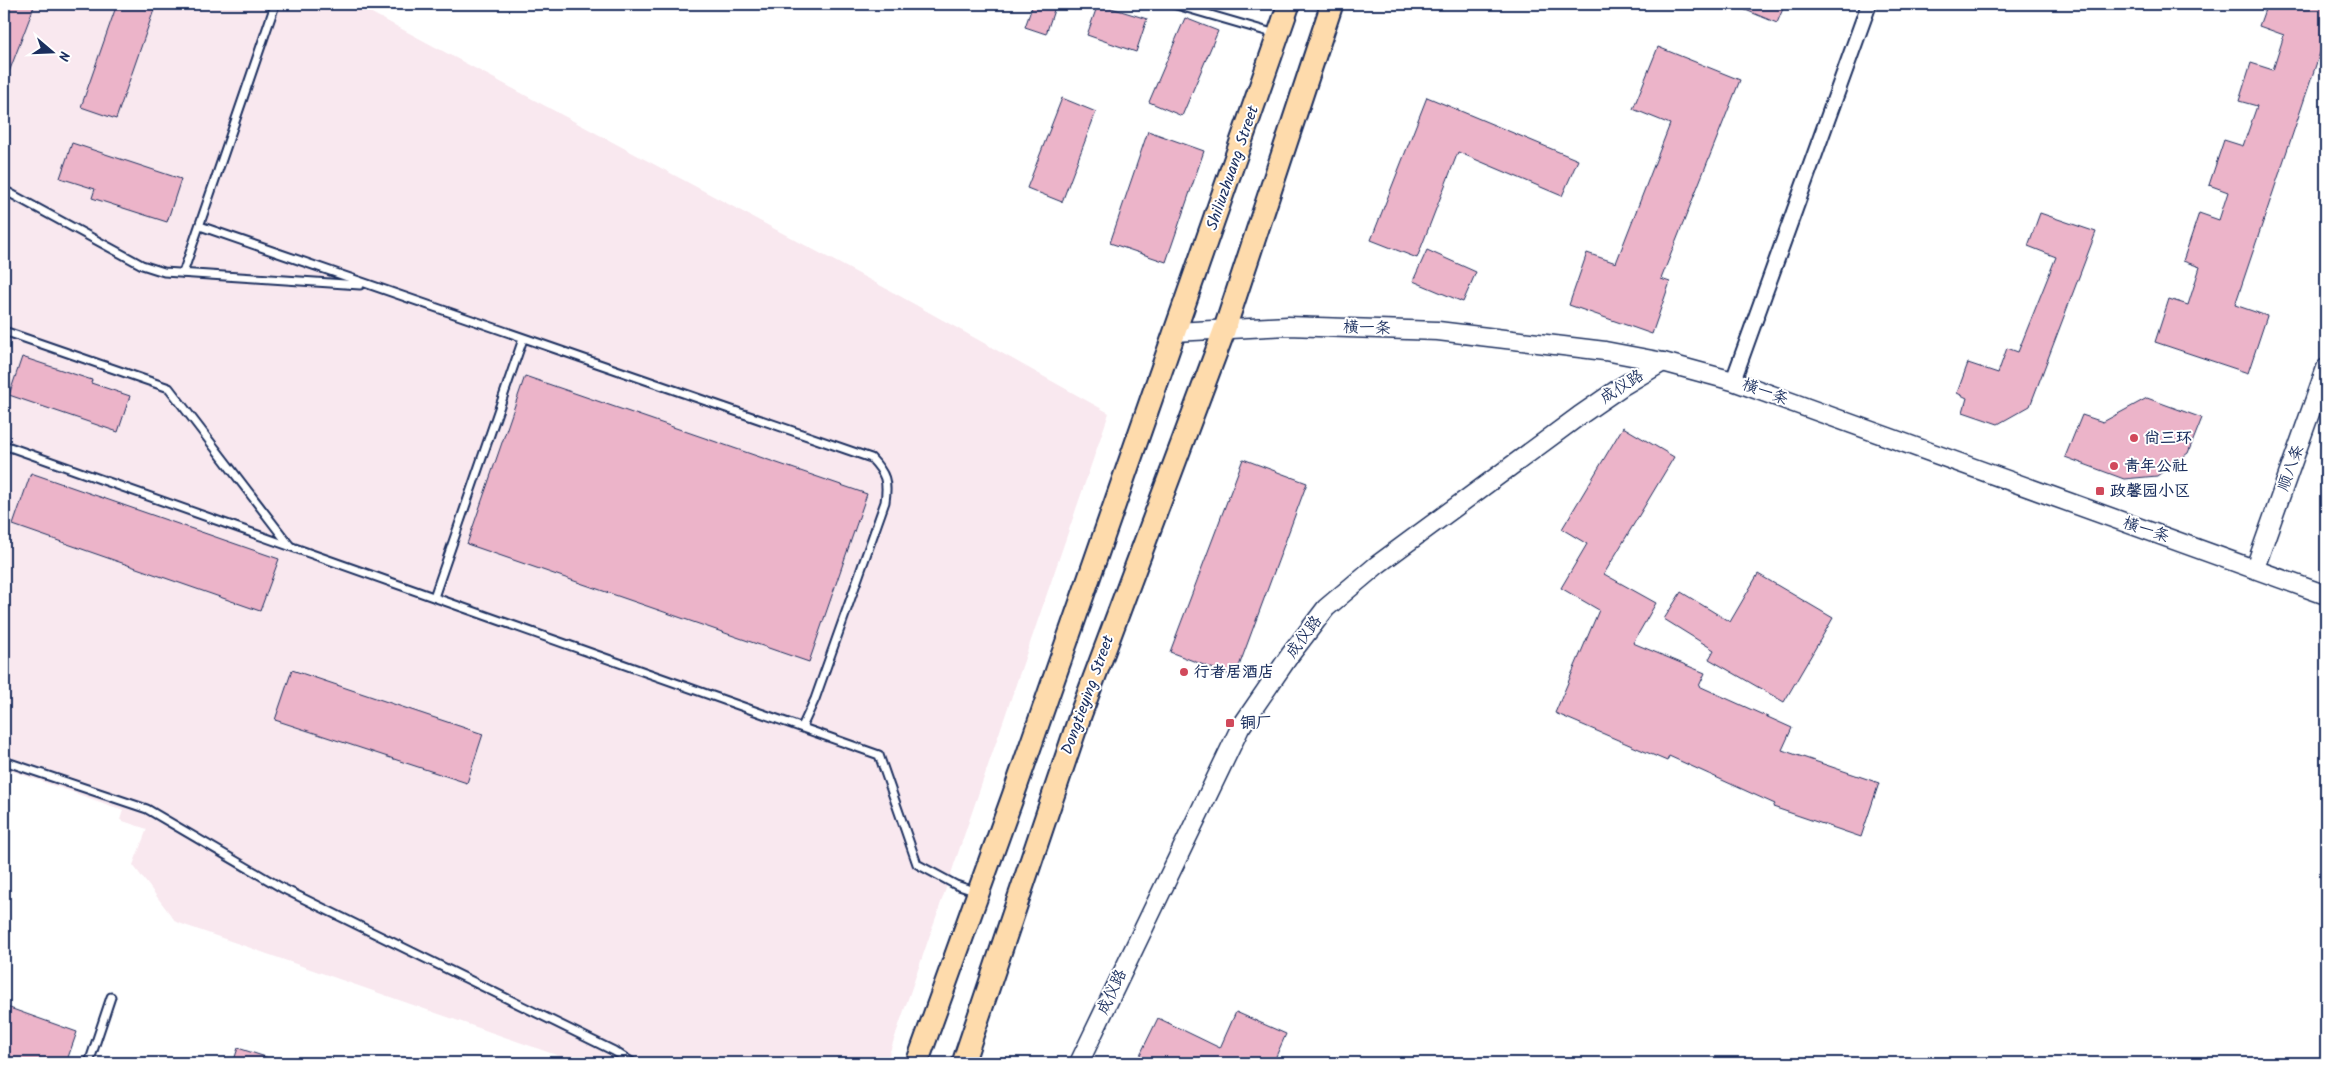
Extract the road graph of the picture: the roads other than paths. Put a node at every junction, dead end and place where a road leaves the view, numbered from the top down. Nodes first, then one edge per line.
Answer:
1 (1173, 4) edge
2 (1289, 4) edge
3 (1332, 4) edge
4 (1869, 4) edge
5 (274, 8) dead end
6 (1279, 35) junction
7 (4, 190) edge
8 (200, 226) junction
9 (183, 273) junction
10 (370, 286) junction
11 (4, 331) edge
12 (1224, 331) junction
13 (1175, 332) junction
14 (523, 339) junction
15 (1664, 362) junction
16 (2326, 368) edge
17 (1733, 381) junction
18 (4, 445) edge
19 (290, 546) junction
20 (2255, 568) junction
21 (2326, 596) edge
22 (434, 597) junction
23 (802, 727) junction
24 (4, 761) edge
25 (979, 892) junction
26 (111, 997) dead end
27 (89, 1063) edge
28 (633, 1063) edge
29 (917, 1063) edge
30 (963, 1063) edge
31 (1079, 1063) edge

1 - 6 lane
2 - 6 main road, Shiliuzhuang Street
3 - 12 main road
4 - 17 street
5 - 8 lane
6 - 13 main road, Shiliuzhuang Street
7 - 9 lane
8 - 9 lane
8 - 10 lane
9 - 10 lane
10 - 14 lane
11 - 19 lane
12 - 13 street, 横一条
12 - 15 street, 横一条
12 - 30 main road, Dongtieying Street
13 - 25 main road
14 - 22 lane
14 - 23 lane
15 - 17 street, 横一条
15 - 31 street, 成仪路
16 - 20 street, 顺八条
17 - 20 street, 横一条
18 - 19 lane
19 - 22 lane
20 - 21 street, 横一条
22 - 23 lane
23 - 25 lane
24 - 28 lane
25 - 29 main road
26 - 27 lane

